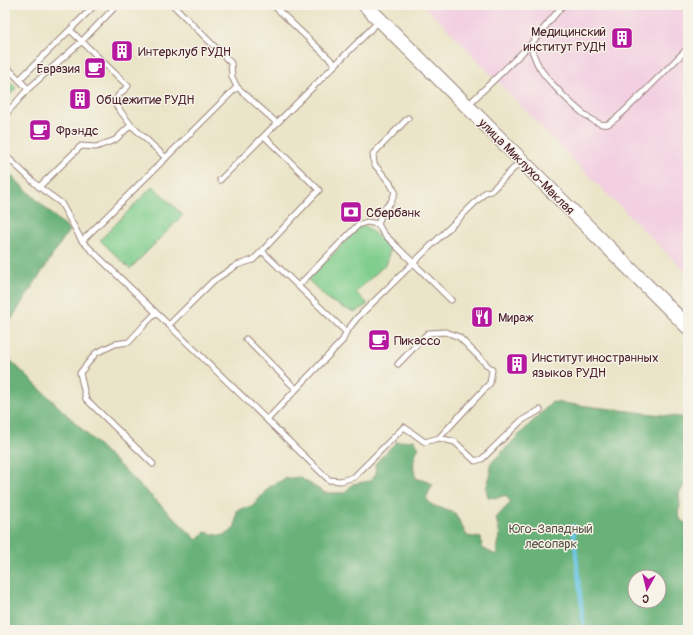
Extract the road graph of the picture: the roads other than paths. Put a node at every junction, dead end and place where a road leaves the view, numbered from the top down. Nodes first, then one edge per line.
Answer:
1 (95, 5) edge
2 (117, 5) edge
3 (172, 5) edge
4 (273, 5) edge
5 (365, 5) edge
6 (563, 5) edge
7 (380, 20) junction
8 (70, 30) junction
9 (82, 41) junction
10 (530, 45) junction
11 (688, 48) edge
12 (335, 64) junction
13 (5, 66) edge
14 (19, 80) junction
15 (237, 87) junction
16 (28, 89) junction
17 (467, 106) junction
18 (5, 115) edge
19 (408, 118) dead end
20 (277, 123) junction
21 (131, 125) junction
22 (264, 136) junction
23 (5, 155) edge
24 (166, 158) junction
25 (521, 160) junction
26 (220, 180) dead end
27 (39, 187) junction
28 (378, 224) junction
29 (82, 241) junction
30 (262, 250) junction
31 (413, 264) junction
32 (298, 286) junction
33 (451, 300) dead end
34 (156, 313) junction
35 (169, 325) junction
36 (688, 327) edge
37 (346, 332) junction
38 (246, 338) dead end
39 (398, 364) dead end
40 (296, 389) junction
41 (540, 410) dead end
42 (267, 420) junction
43 (439, 438) junction
44 (153, 464) dead end

1 - 8 lane
2 - 9 lane
3 - 15 lane
4 - 12 lane
5 - 7 main road, улица Миклухо-Маклая
6 - 10 lane
7 - 12 lane
7 - 17 main road, улица Миклухо-Маклая
8 - 9 lane
8 - 14 lane
9 - 16 lane
9 - 21 lane
10 - 11 lane
10 - 17 lane
12 - 20 lane
13 - 14 lane
14 - 16 lane
15 - 20 lane
15 - 24 lane
16 - 18 lane
17 - 25 main road, улица Миклухо-Маклая
19 - 28 lane
20 - 22 lane
21 - 24 lane
21 - 27 lane
22 - 26 lane
22 - 30 lane
23 - 27 lane
24 - 29 lane
25 - 31 lane
25 - 36 main road, улица Миклухо-Маклая
27 - 29 lane
28 - 31 lane
28 - 32 lane
29 - 34 lane
30 - 32 lane
30 - 35 lane
31 - 33 lane
31 - 37 lane
32 - 37 lane
34 - 35 lane
34 - 44 lane
35 - 42 lane
37 - 40 lane
38 - 40 lane
39 - 43 lane
40 - 42 lane
41 - 43 lane
42 - 43 lane

